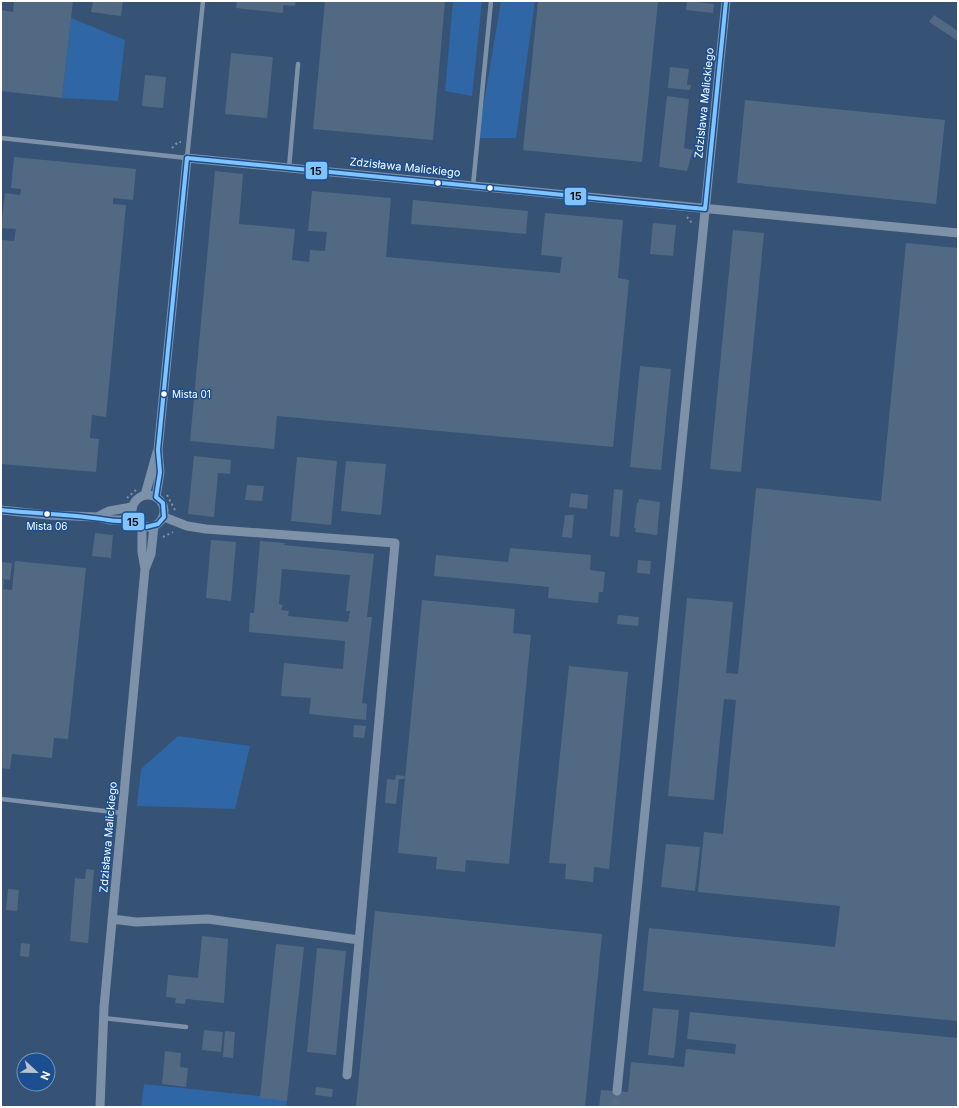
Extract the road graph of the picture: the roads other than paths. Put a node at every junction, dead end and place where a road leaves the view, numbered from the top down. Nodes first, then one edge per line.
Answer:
1 (203, 1) edge
2 (491, 1) edge
3 (726, 1) edge
4 (298, 64) dead end
5 (1, 138) edge
6 (187, 158) junction
7 (289, 168) junction
8 (473, 186) junction
9 (705, 209) junction
10 (958, 233) edge
11 (158, 450) junction
12 (145, 495) junction
13 (156, 497) junction
14 (132, 507) junction
15 (1, 510) edge
16 (97, 517) junction
17 (164, 517) junction
18 (134, 520) junction
19 (142, 526) junction
20 (154, 526) junction
21 (145, 569) junction
22 (1, 799) edge
23 (122, 813) junction
24 (112, 918) junction
25 (359, 940) junction
26 (103, 1018) junction
27 (186, 1026) dead end
28 (347, 1075) dead end
29 (617, 1091) tunnel mouth
30 (100, 1107) edge

1 - 6 lane
2 - 8 lane
3 - 9 street, Zdzisława Malickiego
4 - 7 lane
5 - 6 lane
6 - 7 street, Zdzisława Malickiego
6 - 11 street
7 - 8 street, Zdzisława Malickiego
8 - 9 street, Zdzisława Malickiego
9 - 10 street
9 - 29 street
11 - 12 street
11 - 13 street
12 - 13 street
12 - 14 street
13 - 17 street
14 - 16 street
14 - 18 street
15 - 16 street
16 - 18 street
17 - 20 street
17 - 25 street
18 - 19 street
19 - 20 street
19 - 21 street, Zdzisława Malickiego
20 - 21 street, Zdzisława Malickiego
21 - 23 street, Zdzisława Malickiego
22 - 23 lane
23 - 24 street, Zdzisława Malickiego
24 - 25 street
24 - 26 street, Zdzisława Malickiego
25 - 28 street
26 - 27 lane
26 - 30 street, Zdzisława Malickiego

